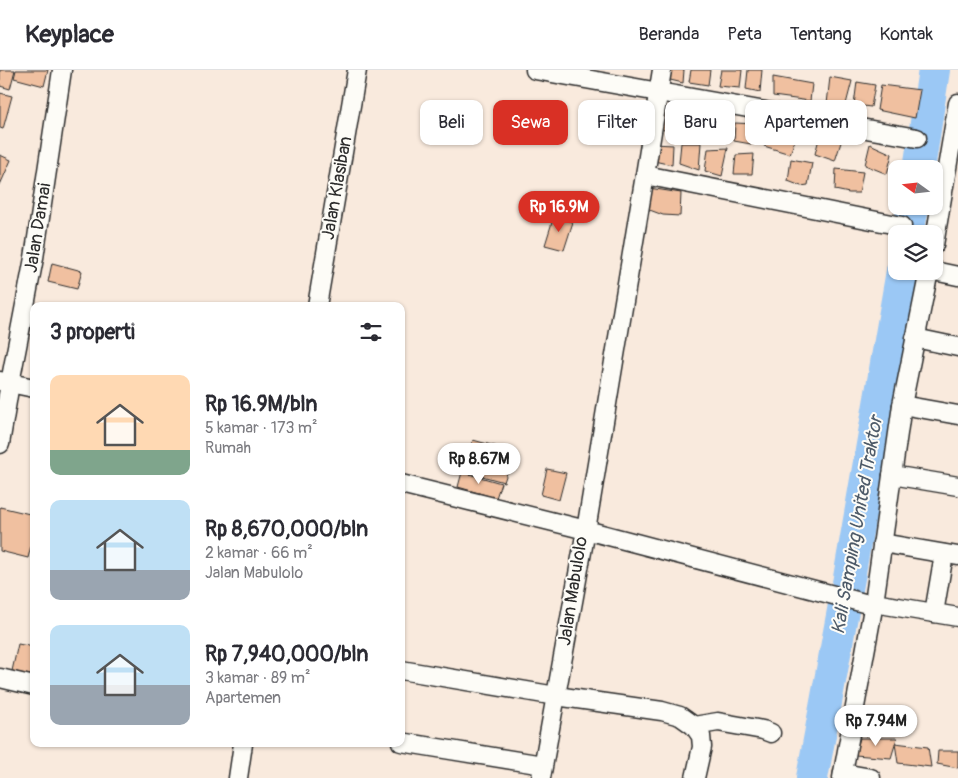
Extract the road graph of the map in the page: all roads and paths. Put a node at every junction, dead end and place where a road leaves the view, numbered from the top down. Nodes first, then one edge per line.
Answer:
1 (62, 70) edge
2 (357, 70) edge
3 (535, 70) edge
4 (662, 70) edge
5 (659, 91) junction
6 (958, 103) edge
7 (917, 138) dead end
8 (645, 175) junction
9 (897, 225) edge
10 (937, 225) edge
11 (943, 273) edge
12 (958, 276) edge
13 (927, 280) edge
14 (318, 302) edge
15 (915, 338) junction
16 (958, 347) edge
17 (5, 382) edge
18 (30, 387) edge
19 (902, 405) junction
20 (958, 415) edge
21 (0, 444) edge
22 (892, 475) junction
23 (405, 485) edge
24 (958, 486) edge
25 (586, 530) junction
26 (882, 543) junction
27 (951, 555) edge
28 (863, 602) junction
29 (934, 613) junction
30 (958, 617) edge
31 (405, 671) edge
32 (0, 678) edge
33 (30, 685) edge
34 (556, 696) junction
35 (694, 726) junction
36 (771, 734) dead end
37 (405, 743) edge
38 (243, 747) edge
39 (542, 771) edge
40 (842, 776) edge
41 (238, 778) edge
42 (695, 778) edge
43 (871, 778) edge

1 - 17 street, Jalan Damai
2 - 14 street, Jalan Klasiban
3 - 5 street
4 - 5 street
5 - 7 street
5 - 8 street
6 - 10 street
8 - 9 street
8 - 25 street
11 - 12 street
13 - 15 street
15 - 16 street
15 - 19 street
17 - 18 street
17 - 21 street, Jalan Damai
19 - 20 street
19 - 22 street
22 - 24 street
22 - 26 street
23 - 25 street, Jalan Mabulolo
25 - 28 street
25 - 34 street, Jalan Mabulolo
26 - 27 street
26 - 28 street
27 - 29 street
28 - 29 street
28 - 40 street
29 - 30 street
31 - 34 street
32 - 33 street
34 - 35 street
34 - 39 street, Jalan Mabulolo
35 - 36 street
35 - 42 street
37 - 39 street
38 - 41 street
40 - 43 street

